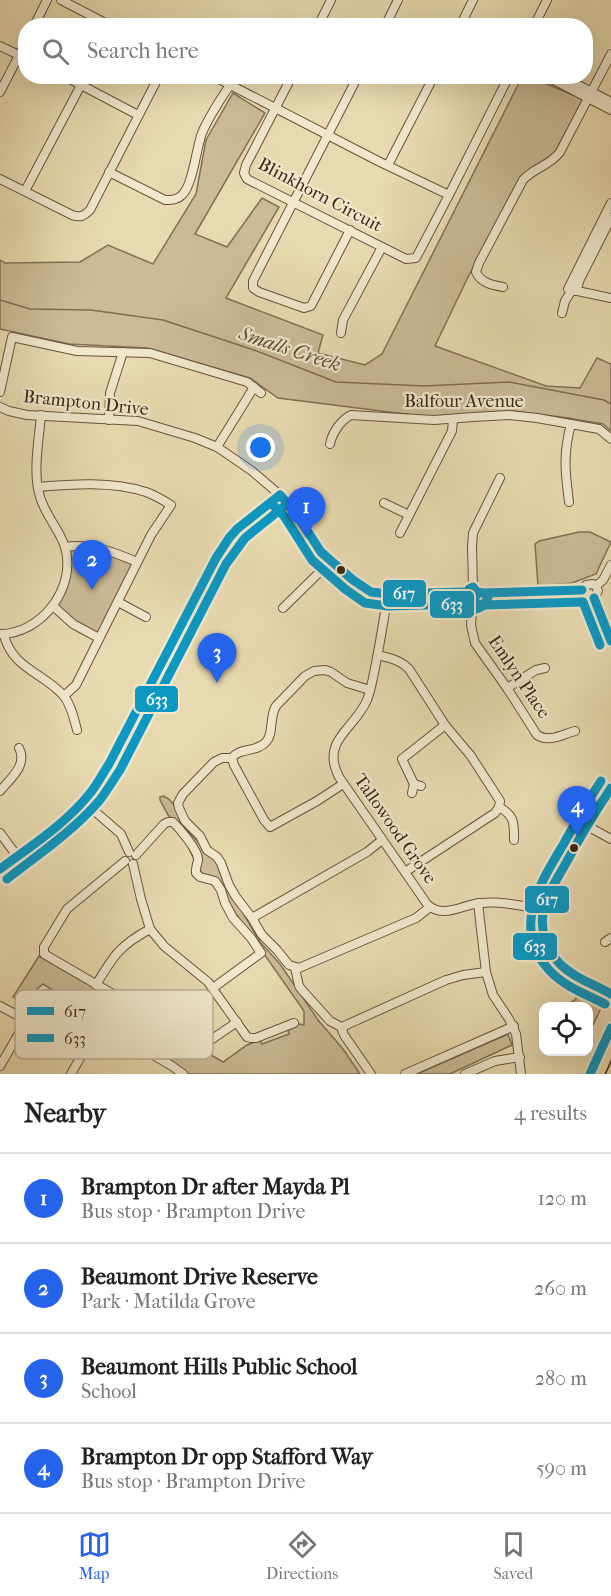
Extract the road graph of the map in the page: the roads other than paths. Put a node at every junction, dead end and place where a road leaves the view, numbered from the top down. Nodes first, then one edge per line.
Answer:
1 (47, 0) edge
2 (61, 0) edge
3 (331, 0) edge
4 (398, 0) edge
5 (473, 0) edge
6 (547, 0) edge
7 (38, 18) edge
8 (96, 18) edge
9 (322, 18) edge
10 (389, 18) edge
11 (464, 18) edge
12 (538, 18) edge
13 (0, 46) edge
14 (18, 54) edge
15 (611, 54) edge
16 (18, 60) edge
17 (155, 84) edge
18 (287, 84) edge
19 (354, 84) edge
20 (430, 84) edge
21 (505, 84) edge
22 (565, 84) edge
23 (573, 84) edge
24 (81, 85) joint
25 (230, 85) joint
26 (0, 92) edge
27 (590, 95) junction
28 (611, 102) edge
29 (273, 107) junction
30 (611, 110) edge
31 (138, 115) junction
32 (328, 135) junction
33 (388, 165) junction
34 (109, 172) junction
35 (0, 179) edge
36 (25, 191) junction
37 (449, 195) junction
38 (294, 203) junction
39 (611, 203) edge
40 (611, 218) edge
41 (350, 230) junction
42 (382, 247) junction
43 (503, 287) dead end
44 (572, 290) junction
45 (611, 298) edge
46 (562, 313) dead end
47 (341, 333) dead end
48 (123, 352) junction
49 (254, 387) junction
50 (0, 392) edge
51 (261, 393) dead end
52 (0, 407) edge
53 (41, 416) junction
54 (453, 419) junction
55 (109, 420) junction
56 (571, 424) junction
57 (611, 439) edge
58 (330, 444) dead end
59 (217, 447) junction
60 (500, 478) dead end
61 (38, 487) junction
62 (280, 495) junction
63 (569, 502) dead end
64 (384, 503) dead end
65 (409, 515) junction
66 (400, 534) dead end
67 (65, 548) junction
68 (137, 561) junction
69 (331, 561) junction
70 (611, 566) edge
71 (596, 586) junction
72 (582, 590) junction
73 (472, 593) junction
74 (388, 594) junction
75 (594, 598) junction
76 (118, 603) junction
77 (53, 606) junction
78 (283, 608) dead end
79 (146, 617) dead end
80 (608, 627) edge
81 (2, 635) edge
82 (99, 638) junction
83 (611, 641) edge
84 (378, 655) junction
85 (545, 668) dead end
86 (507, 687) junction
87 (370, 690) junction
88 (64, 696) junction
89 (445, 725) junction
90 (77, 730) dead end
91 (575, 731) dead end
92 (19, 748) dead end
93 (232, 758) junction
94 (343, 784) junction
95 (416, 788) dead end
96 (611, 789) edge
97 (0, 791) edge
98 (83, 801) junction
99 (499, 807) junction
100 (587, 826) junction
101 (0, 833) edge
102 (611, 839) edge
103 (382, 840) junction
104 (514, 840) dead end
105 (16, 856) junction
106 (131, 858) junction
107 (0, 869) edge
108 (405, 873) junction
109 (478, 903) junction
110 (430, 907) junction
111 (544, 910) junction
112 (252, 918) junction
113 (150, 929) junction
114 (295, 968) junction
115 (486, 972) junction
116 (96, 985) junction
117 (213, 988) junction
118 (105, 990) edge
119 (611, 994) edge
120 (0, 1006) edge
121 (15, 1014) edge
122 (237, 1022) junction
123 (294, 1023) dead end
124 (514, 1026) junction
125 (343, 1028) junction
126 (611, 1028) edge
127 (213, 1038) edge
128 (15, 1039) edge
129 (611, 1047) edge
130 (519, 1057) junction
131 (79, 1059) edge
132 (160, 1059) edge
133 (0, 1065) edge
134 (71, 1074) edge
135 (183, 1074) edge
136 (371, 1074) edge
137 (405, 1074) edge
138 (465, 1074) edge
139 (521, 1074) edge
140 (590, 1074) edge
141 (598, 1074) edge

1 - 7 street
2 - 8 street
3 - 9 street
4 - 10 street
5 - 11 street
6 - 12 street
13 - 14 street
15 - 27 street
16 - 26 street
17 - 31 street
18 - 29 street, Blinkhorn Circuit
19 - 32 street
20 - 33 street
21 - 37 street
22 - 27 street
23 - 27 street
24 - 31 street
24 - 36 street
25 - 29 street
25 - 34 street
27 - 28 street
27 - 30 street
27 - 43 street
29 - 32 street
29 - 38 street, Blinkhorn Circuit
31 - 34 street
32 - 33 street
32 - 38 street
33 - 37 street
34 - 36 street
35 - 36 street
37 - 42 street, Blinkhorn Circuit
38 - 41 street, Blinkhorn Circuit
38 - 41 street
39 - 44 street
40 - 44 street
41 - 42 street, Blinkhorn Circuit
42 - 47 street
44 - 45 street
44 - 46 street
48 - 49 street
48 - 50 street
48 - 55 street
49 - 51 street
49 - 59 street
52 - 53 street, Brampton Drive
53 - 55 street, Brampton Drive
53 - 61 street
54 - 56 street, Balfour Avenue
54 - 58 street, Balfour Avenue
54 - 65 street
55 - 59 street, Brampton Drive
56 - 57 street, Balfour Avenue
56 - 63 street
59 - 62 street, Brampton Drive
60 - 73 street, Emlyn Place
61 - 67 street
61 - 68 street
62 - 69 street, Brampton Drive
62 - 98 street
64 - 65 street
65 - 66 street
67 - 68 street
67 - 77 street
68 - 76 street
69 - 74 street, Brampton Drive
69 - 78 street
70 - 71 street
71 - 72 street
71 - 75 street
72 - 73 street, Brampton Drive
72 - 75 street
73 - 74 street, Brampton Drive
73 - 86 street, Emlyn Place
74 - 84 street, Tallowood Grove
75 - 80 street
76 - 79 street
76 - 82 street
77 - 81 street
77 - 82 street
80 - 83 street
81 - 88 street
82 - 88 street
84 - 87 street, Tallowood Grove
84 - 89 street
85 - 86 street
86 - 91 street, Emlyn Place
87 - 93 street
87 - 94 street, Tallowood Grove
88 - 90 street
89 - 95 street
89 - 99 street
92 - 97 street
93 - 94 street
93 - 112 street
94 - 103 street, Tallowood Grove
96 - 100 street
98 - 105 street
98 - 106 street
99 - 104 street
99 - 108 street
100 - 102 street
100 - 111 street
101 - 105 street
103 - 108 street, Tallowood Grove
103 - 112 street
105 - 107 street
106 - 113 street
106 - 116 street
106 - 117 street
108 - 110 street, Tallowood Grove
109 - 110 street, Tallowood Grove
109 - 111 street, Tallowood Grove
109 - 115 street
110 - 114 street
111 - 119 street
112 - 114 street
113 - 116 street
113 - 117 street
114 - 125 street
115 - 124 street
115 - 125 street
116 - 118 street
117 - 122 street
120 - 121 street
122 - 123 street
122 - 127 street
124 - 130 street
124 - 137 street
125 - 136 street
126 - 140 main road
128 - 133 street
129 - 141 main road
130 - 138 street
130 - 139 street
131 - 134 street
132 - 135 street

